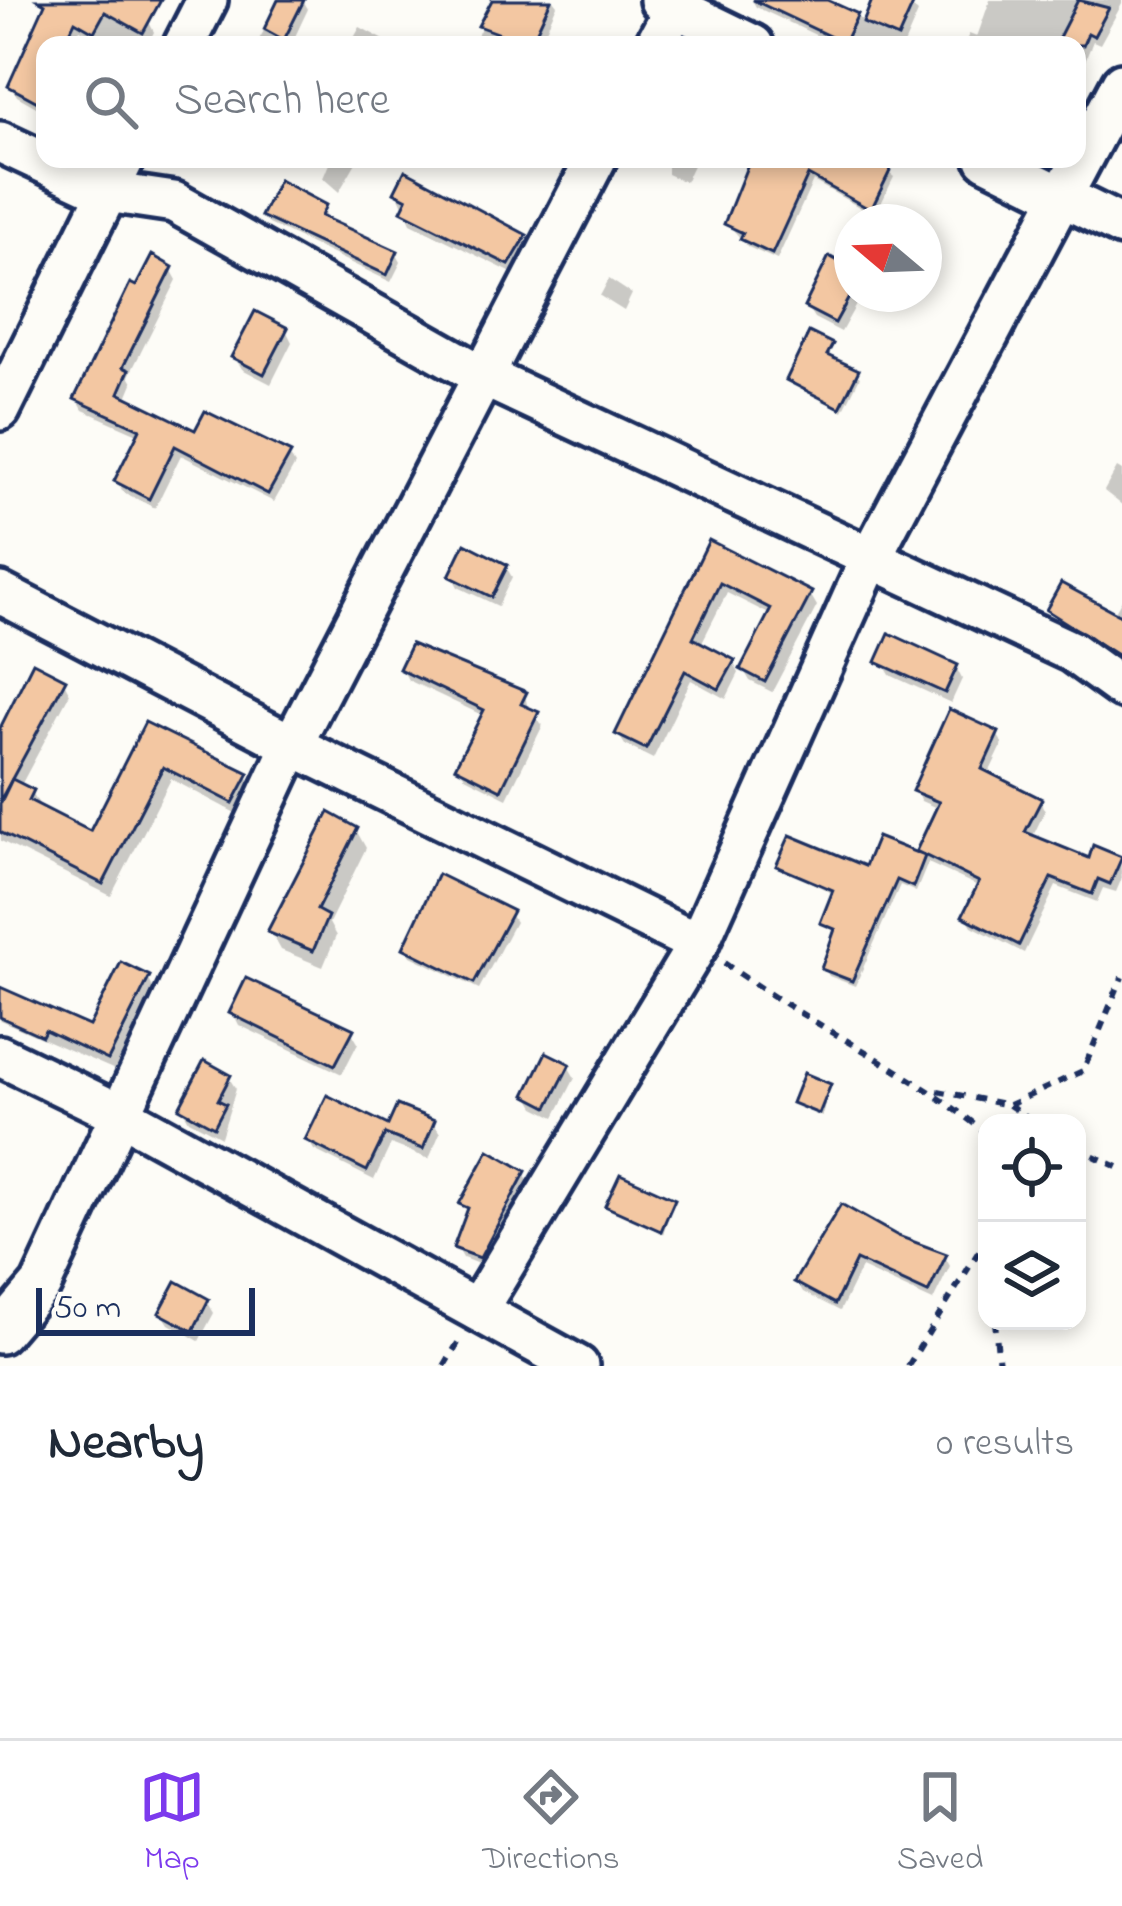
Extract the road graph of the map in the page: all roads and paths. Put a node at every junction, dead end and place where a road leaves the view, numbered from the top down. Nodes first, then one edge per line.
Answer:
1 (208, 0) edge
2 (671, 2) edge
3 (189, 36) edge
4 (658, 36) edge
5 (735, 36) edge
6 (1122, 83) edge
7 (0, 142) edge
8 (1086, 148) edge
9 (36, 152) edge
10 (591, 168) edge
11 (1004, 168) edge
12 (1075, 168) edge
13 (115, 175) edge
14 (1060, 195) junction
15 (1122, 226) edge
16 (483, 376) junction
17 (0, 410) edge
18 (871, 557) junction
19 (0, 593) edge
20 (1122, 688) edge
21 (292, 746) junction
22 (698, 944) junction
23 (1122, 977) edge
24 (0, 1056) edge
25 (934, 1091) junction
26 (1009, 1105) junction
27 (1022, 1114) edge
28 (124, 1116) junction
29 (978, 1127) edge
30 (1086, 1152) edge
31 (1122, 1169) edge
32 (978, 1253) edge
33 (478, 1310) junction
34 (996, 1330) edge
35 (0, 1333) edge
36 (578, 1366) edge
37 (908, 1366) edge
38 (999, 1366) edge

1 - 3 street
2 - 4 street
2 - 5 street
6 - 8 street
7 - 9 street
10 - 16 street
11 - 14 street
12 - 14 street
13 - 16 street
13 - 17 street
14 - 15 street
14 - 18 street
16 - 18 street
16 - 21 street
18 - 20 street
18 - 22 street
19 - 21 street
21 - 22 street
21 - 28 street
22 - 25 path
22 - 33 street
23 - 26 path
24 - 28 street
25 - 26 path
25 - 29 path
26 - 27 path
28 - 33 street
28 - 35 street
30 - 31 path
32 - 37 path
33 - 36 street
34 - 38 path

